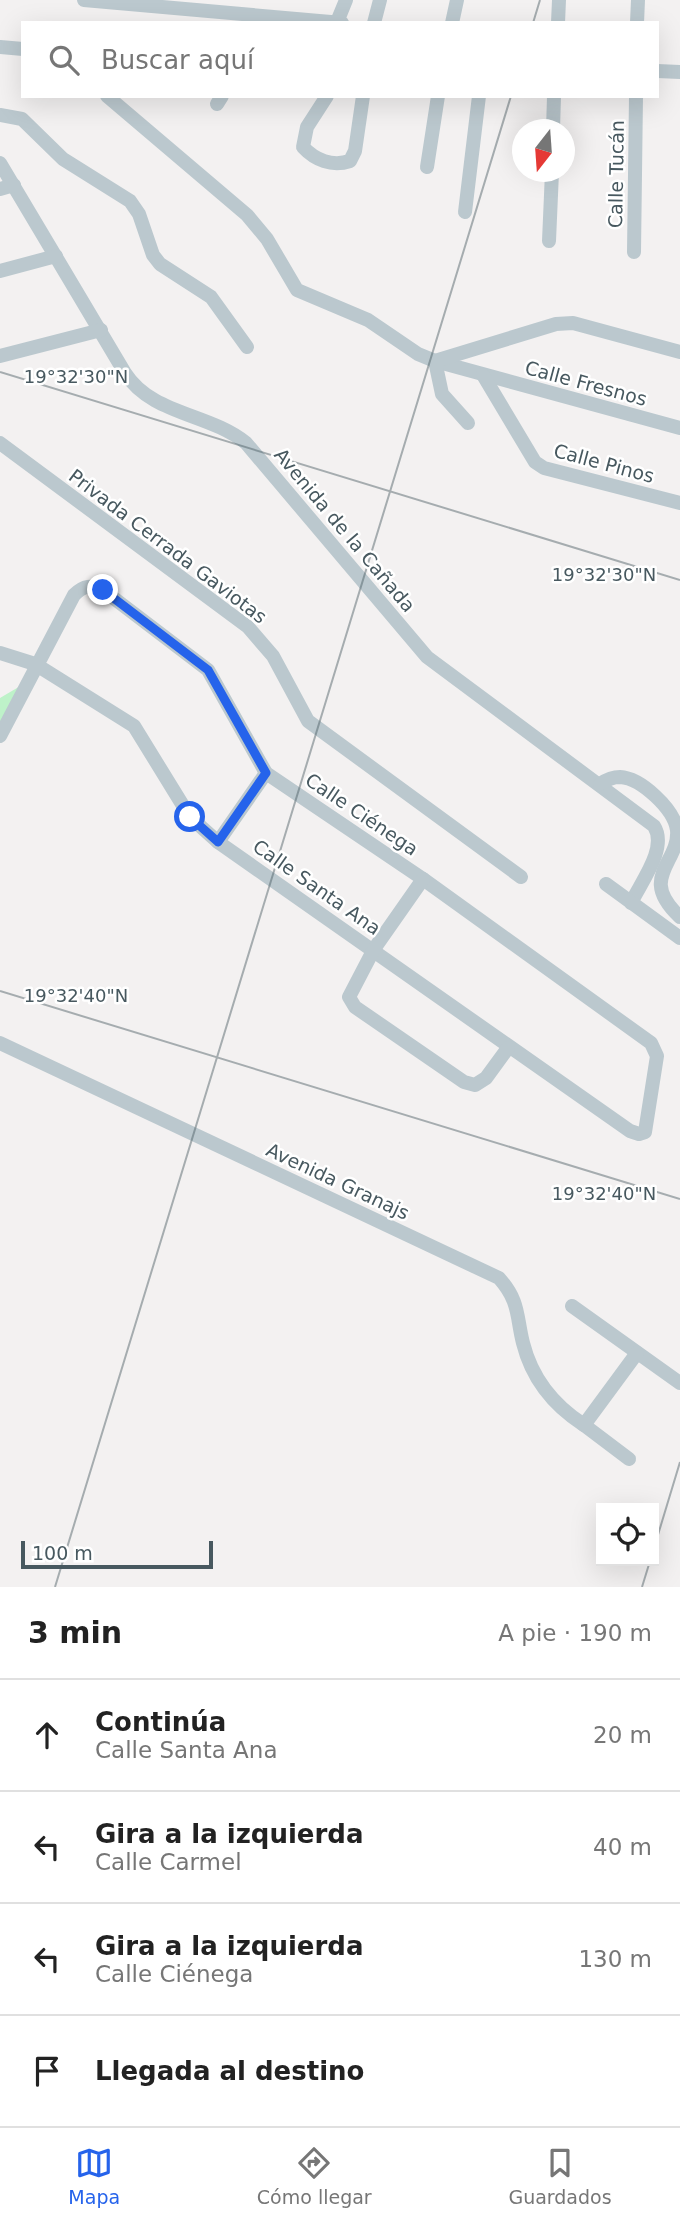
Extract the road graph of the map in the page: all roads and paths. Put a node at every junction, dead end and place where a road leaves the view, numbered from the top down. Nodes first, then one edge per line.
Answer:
1 (84, 0) edge
2 (346, 0) edge
3 (380, 0) edge
4 (457, 0) edge
5 (559, 0) edge
6 (638, 0) edge
7 (252, 18) edge
8 (276, 19) edge
9 (318, 21) edge
10 (339, 21) edge
11 (375, 21) edge
12 (452, 21) edge
13 (558, 21) edge
14 (637, 21) edge
15 (0, 47) edge
16 (21, 49) edge
17 (659, 71) edge
18 (680, 72) edge
19 (109, 98) edge
20 (326, 98) edge
21 (363, 98) edge
22 (438, 98) edge
23 (479, 98) edge
24 (554, 98) edge
25 (636, 98) edge
26 (0, 115) edge
27 (553, 119) edge
28 (0, 163) edge
29 (427, 167) dead end
30 (552, 182) edge
31 (7, 187) edge
32 (465, 212) dead end
33 (549, 241) dead end
34 (634, 252) dead end
35 (57, 256) junction
36 (0, 271) edge
37 (101, 330) junction
38 (247, 347) dead end
39 (680, 352) edge
40 (0, 356) edge
41 (435, 361) junction
42 (483, 375) junction
43 (468, 424) dead end
44 (680, 428) edge
45 (0, 443) edge
46 (680, 503) edge
47 (0, 653) edge
48 (36, 664) junction
49 (0, 736) edge
50 (266, 773) junction
51 (600, 784) junction
52 (218, 842) junction
53 (659, 861) junction
54 (522, 877) dead end
55 (423, 879) junction
56 (606, 884) dead end
57 (631, 903) junction
58 (680, 918) edge
59 (680, 937) edge
60 (374, 950) junction
61 (0, 1043) edge
62 (508, 1048) junction
63 (639, 1134) joint
64 (572, 1306) dead end
65 (637, 1353) junction
66 (680, 1383) edge
67 (584, 1425) junction
68 (629, 1459) dead end

1 - 7 street
2 - 10 street
3 - 11 street
4 - 12 street
5 - 13 street
6 - 14 street
7 - 8 street
8 - 9 street
15 - 16 street
17 - 18 street
19 - 41 street, Calle Fresnos
20 - 21 street
22 - 29 street
23 - 32 street
24 - 27 street
25 - 34 street, Calle Tucán
26 - 38 street
28 - 31 street, Avenida de la Cañada
30 - 33 street
31 - 35 street, Avenida de la Cañada
35 - 36 street
35 - 37 street, Avenida de la Cañada
37 - 40 street
37 - 51 street, Avenida de la Cañada
39 - 41 street
41 - 42 street, Calle Fresnos
41 - 43 street
42 - 44 street, Calle Fresnos
42 - 46 street, Calle Pinos
45 - 54 street, Privada Cerrada Gaviotas
47 - 48 street, Calle Santa Ana
48 - 49 street
48 - 50 street, Calle Ciénega
48 - 52 street, Calle Santa Ana
50 - 52 street
50 - 55 street, Calle Ciénega
51 - 53 street, Avenida de la Cañada
51 - 53 street
52 - 60 street, Calle Santa Ana
53 - 57 street, Avenida de la Cañada
53 - 58 street
55 - 60 street
55 - 63 street, Calle Ciénega
56 - 57 street
57 - 59 street
60 - 62 street, Calle Santa Ana
60 - 62 street
61 - 67 street, Avenida Granajs
62 - 63 street, Calle Santa Ana
64 - 65 street
65 - 66 street
65 - 67 street
67 - 68 street, Avenida Granajs

